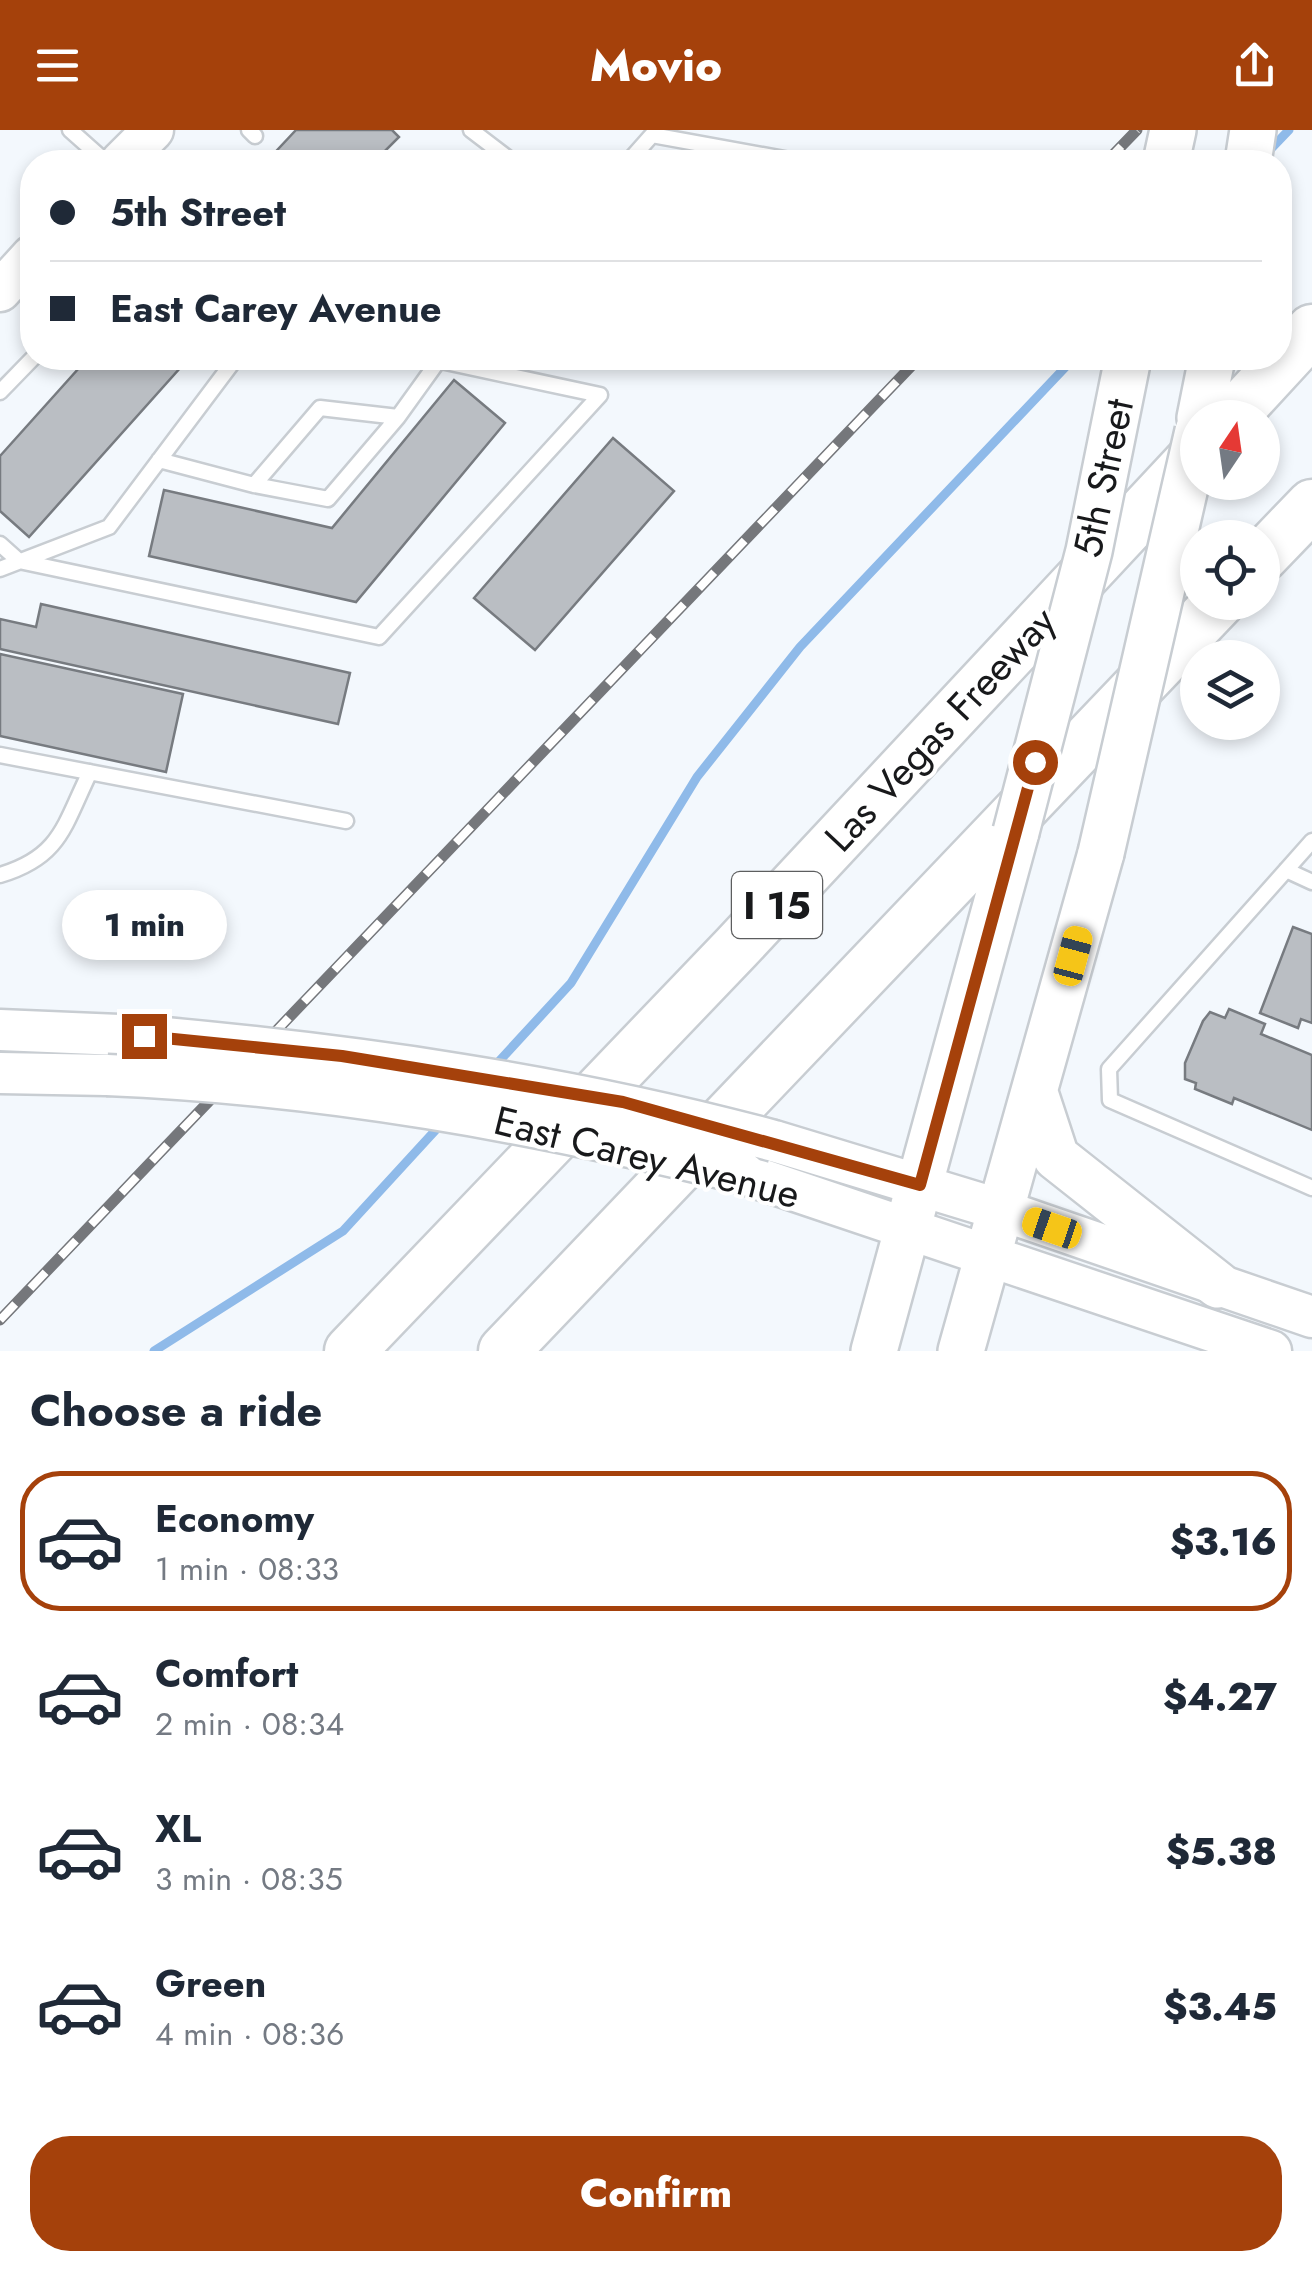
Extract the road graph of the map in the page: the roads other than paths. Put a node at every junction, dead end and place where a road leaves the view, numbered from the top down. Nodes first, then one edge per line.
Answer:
1 (70, 130) edge
2 (152, 130) edge
3 (471, 130) edge
4 (92, 150) edge
5 (133, 150) edge
6 (497, 150) edge
7 (638, 150) edge
8 (737, 150) edge
9 (20, 269) edge
10 (0, 290) edge
11 (1312, 330) edge
12 (1292, 352) edge
13 (22, 370) edge
14 (227, 370) edge
15 (426, 370) edge
16 (483, 370) edge
17 (1126, 370) edge
18 (1210, 370) edge
19 (1275, 370) edge
20 (0, 392) edge
21 (1204, 400) edge
22 (1248, 400) edge
23 (398, 417) junction
24 (160, 460) junction
25 (1180, 472) edge
26 (254, 485) junction
27 (1182, 500) edge
28 (1312, 505) edge
29 (1280, 538) edge
30 (0, 544) edge
31 (20, 561) junction
32 (0, 570) edge
33 (1202, 620) edge
34 (0, 755) edge
35 (90, 772) junction
36 (346, 821) dead end
37 (1312, 841) edge
38 (1286, 870) junction
39 (0, 875) edge
40 (1312, 882) edge
41 (0, 1030) edge
42 (0, 1073) edge
43 (1035, 1094) junction
44 (920, 1185) junction
45 (1312, 1188) edge
46 (1001, 1210) junction
47 (908, 1230) junction
48 (988, 1259) junction
49 (1218, 1285) junction
50 (1312, 1317) edge
51 (350, 1351) edge
52 (504, 1351) edge
53 (874, 1351) edge
54 (961, 1351) edge
55 (1271, 1351) edge

1 - 4 lane
2 - 5 main road
3 - 6 lane
7 - 8 lane
9 - 10 main road
11 - 12 highway
13 - 20 lane
14 - 24 lane
15 - 23 lane
16 - 31 lane
17 - 44 main road, 5th Street, bridge
18 - 21 main road, 5th Street
19 - 22 highway
23 - 26 lane
23 - 26 lane
24 - 26 lane
24 - 31 lane
25 - 51 highway, Las Vegas Freeway / I 15
27 - 43 main road, 5th Street, bridge
28 - 29 highway
30 - 31 lane
31 - 32 lane
33 - 52 highway, I 15
34 - 35 lane
35 - 36 lane
35 - 39 lane
37 - 38 lane
38 - 40 lane
38 - 45 lane
41 - 44 main road, East Carey Avenue, bridge
42 - 47 main road, East Carey Avenue, bridge
43 - 46 main road, 5th Street
43 - 49 main road
44 - 46 main road, East Carey Avenue
44 - 47 main road, 5th Street
46 - 48 main road, 5th Street
46 - 49 main road, East Carey Avenue
47 - 48 main road, East Carey Avenue
47 - 53 main road, 5th Street
48 - 54 main road, 5th Street
48 - 55 main road, East Carey Avenue
49 - 50 main road, East Carey Avenue

